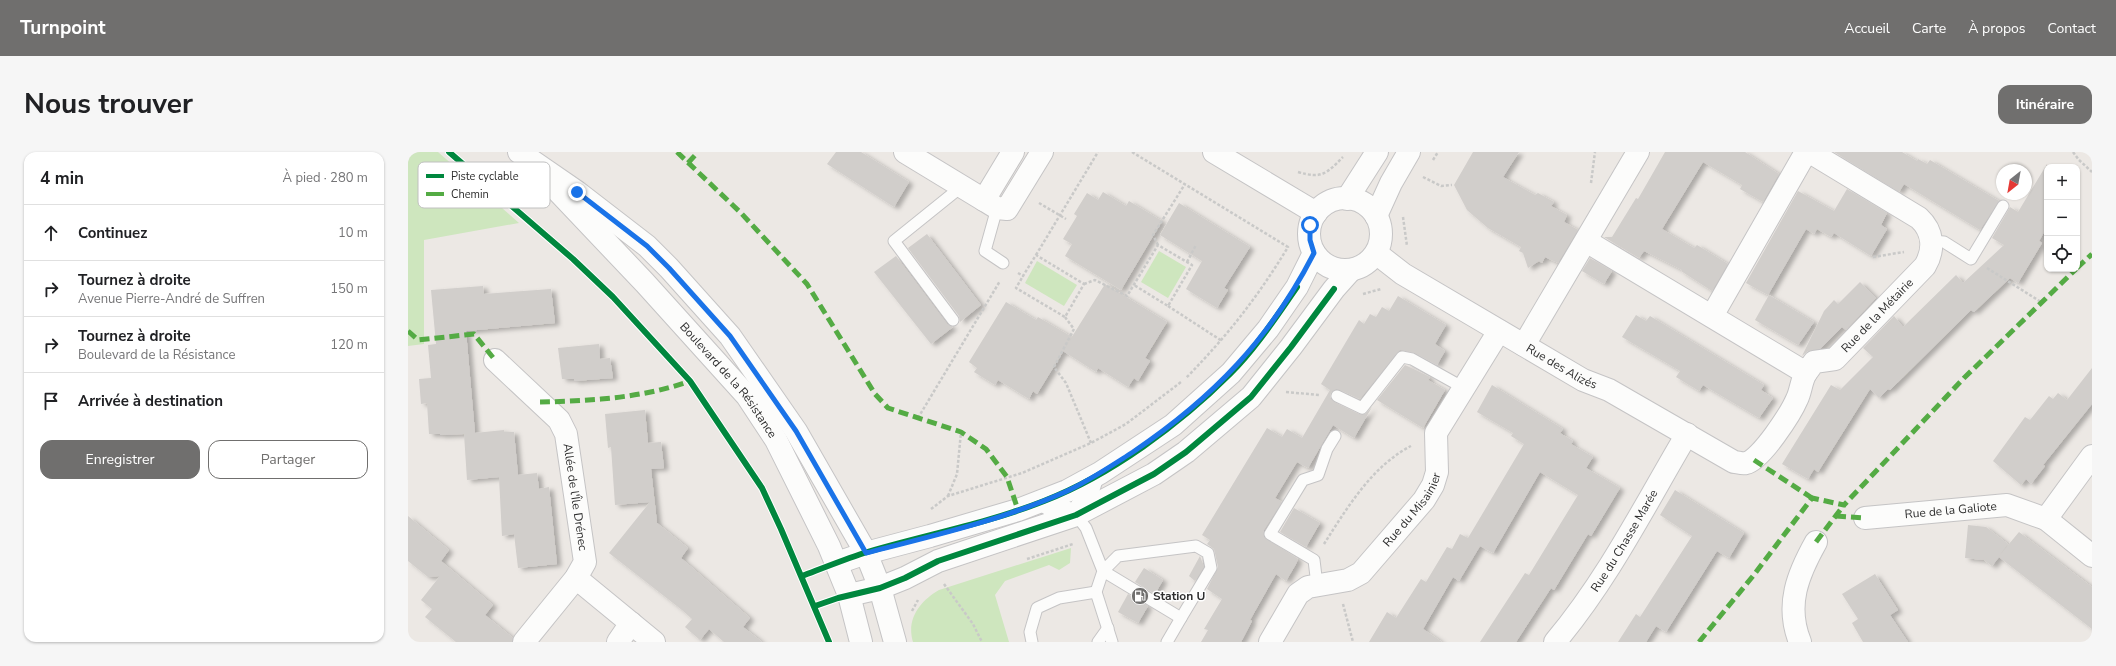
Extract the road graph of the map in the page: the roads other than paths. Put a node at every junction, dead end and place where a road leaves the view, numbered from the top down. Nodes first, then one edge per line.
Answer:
1 (905, 152) edge
2 (1013, 152) edge
3 (1042, 152) edge
4 (1377, 152) edge
5 (1409, 152) edge
6 (1638, 152) edge
7 (1806, 152) edge
8 (1810, 152) edge
9 (1227, 155) edge
10 (524, 156) edge
11 (533, 162) edge
12 (550, 174) edge
13 (550, 183) edge
14 (961, 186) junction
15 (1347, 199) junction
16 (990, 204) junction
17 (2003, 206) dead end
18 (1316, 213) junction
19 (1376, 216) junction
20 (1586, 241) junction
21 (1932, 241) junction
22 (1314, 253) junction
23 (1376, 253) junction
24 (1006, 265) road end
25 (1351, 270) junction
26 (1712, 316) junction
27 (953, 320) dead end
28 (1499, 331) junction
29 (1524, 345) junction
30 (494, 360) dead end
31 (1806, 373) junction
32 (1464, 388) junction
33 (1337, 396) road end
34 (1687, 434) junction
35 (1335, 436) dead end
36 (2092, 456) edge
37 (1092, 478) junction
38 (1044, 501) junction
39 (1076, 515) junction
40 (1866, 518) dead end
41 (2046, 519) junction
42 (1816, 542) dead end
43 (866, 553) junction
44 (2092, 556) edge
45 (837, 563) junction
46 (1103, 571) junction
47 (576, 578) junction
48 (1327, 584) junction
49 (880, 588) junction
50 (1096, 592) junction
51 (849, 596) junction
52 (1181, 618) junction
53 (631, 623) junction
54 (1108, 628) junction
55 (524, 642) edge
56 (618, 642) edge
57 (654, 642) edge
58 (861, 642) edge
59 (895, 642) edge
60 (1032, 642) edge
61 (1098, 642) edge
62 (1112, 642) edge
63 (1167, 642) edge
64 (1270, 642) edge
65 (1555, 642) edge
66 (1800, 642) edge

1 - 14 street
2 - 16 street
3 - 16 street
4 - 15 street
5 - 19 street
6 - 20 street
7 - 26 street
8 - 21 street
9 - 18 street
10 - 11 street, Boulevard de la Résistance
12 - 43 street, Boulevard de la Résistance
13 - 45 street, Boulevard de la Résistance
14 - 16 street
14 - 27 lane
15 - 18 street
15 - 19 street
16 - 24 lane
17 - 21 lane
18 - 22 street
19 - 23 street
20 - 26 street
20 - 29 street
21 - 31 street, Rue de la Métairie
22 - 25 street
22 - 37 street
23 - 25 street
23 - 28 street, Rue des Alizés
25 - 39 street
26 - 31 street
28 - 29 street, Rue des Alizés
28 - 32 street
29 - 34 street, Rue des Alizés
30 - 47 street, Allée de l'Île Drénec
31 - 34 street, Rue des Alizés
32 - 33 lane
32 - 48 street, Rue du Misainier
34 - 65 street, Rue du Chasse Marée
35 - 48 lane
36 - 41 street
37 - 38 street
37 - 39 street
38 - 39 street
38 - 43 street
39 - 46 lane
39 - 49 street
40 - 41 street, Rue de la Galiote
41 - 44 street, Rue de la Galiote
42 - 66 street
43 - 45 street
43 - 49 street, Boulevard de la Résistance
45 - 51 street, Boulevard de la Résistance
46 - 50 lane
46 - 52 lane
46 - 52 lane
47 - 53 street
47 - 55 street, Allée de l'Île Drénec
48 - 64 street, Rue du Misainier
49 - 51 street
49 - 59 street, Boulevard de la Résistance
50 - 54 lane
50 - 60 lane
51 - 58 street, Boulevard de la Résistance
52 - 63 lane
53 - 56 street
53 - 57 street
54 - 61 lane
54 - 62 lane

